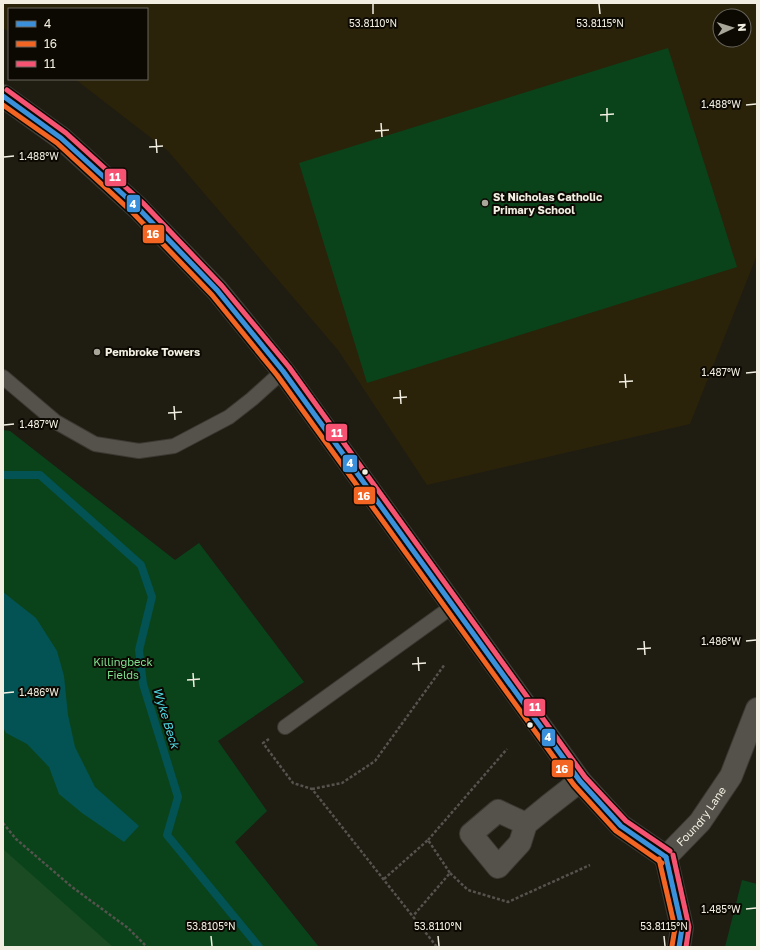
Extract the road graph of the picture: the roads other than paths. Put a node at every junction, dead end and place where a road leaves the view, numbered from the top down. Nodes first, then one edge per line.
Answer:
1 (3, 96) edge
2 (283, 371) junction
3 (3, 377) edge
4 (453, 606) junction
5 (757, 709) edge
6 (285, 727) road end
7 (580, 781) junction
8 (526, 824) dead end
9 (666, 857) junction
10 (679, 947) edge

1 - 2 street
2 - 3 lane
2 - 4 street
4 - 6 lane
4 - 7 street
5 - 9 street, Foundry Lane
7 - 8 street
7 - 9 street
9 - 10 street

